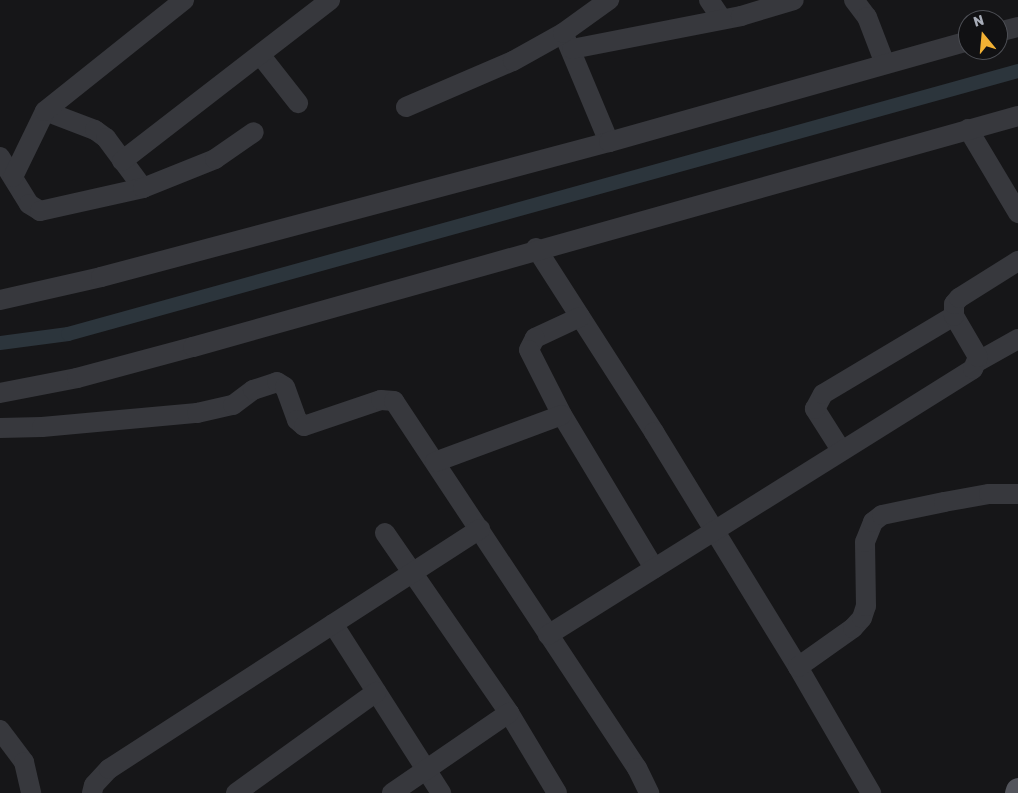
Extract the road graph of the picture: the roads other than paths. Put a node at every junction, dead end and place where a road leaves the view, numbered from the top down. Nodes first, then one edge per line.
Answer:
1 (184, 0) edge
2 (330, 0) edge
3 (609, 0) edge
4 (709, 0) edge
5 (794, 0) edge
6 (854, 0) edge
7 (721, 18) junction
8 (568, 41) junction
9 (958, 44) edge
10 (261, 56) junction
11 (885, 64) junction
12 (298, 103) dead end
13 (406, 107) dead end
14 (46, 111) junction
15 (1018, 116) edge
16 (968, 129) junction
17 (254, 132) dead end
18 (609, 142) junction
19 (0, 157) edge
20 (122, 161) junction
21 (13, 177) junction
22 (143, 188) junction
23 (1018, 213) edge
24 (536, 248) junction
25 (1018, 261) edge
26 (0, 300) edge
27 (954, 316) junction
28 (580, 317) junction
29 (1018, 339) edge
30 (977, 362) junction
31 (0, 393) edge
32 (562, 415) junction
33 (0, 428) edge
34 (841, 450) junction
35 (435, 462) junction
36 (1018, 494) edge
37 (480, 529) junction
38 (713, 529) junction
39 (385, 533) dead end
40 (654, 568) junction
41 (413, 573) junction
42 (334, 624) junction
43 (548, 635) junction
44 (798, 667) junction
45 (376, 692) junction
46 (509, 713) junction
47 (4, 741) edge
48 (425, 768) junction
49 (31, 793) edge
50 (92, 793) edge
51 (236, 793) edge
52 (392, 793) edge
53 (441, 793) edge
54 (557, 793) edge
55 (649, 793) edge
56 (871, 793) edge

1 - 14 street
2 - 10 street
3 - 8 street
4 - 7 street
5 - 7 street
6 - 11 street
7 - 8 street
8 - 13 street
8 - 18 street
9 - 11 street
10 - 12 street
10 - 20 street
11 - 18 street
14 - 20 street
14 - 21 street
15 - 16 street
16 - 23 street
16 - 24 street
17 - 22 street
18 - 26 street
19 - 21 street
20 - 22 street
21 - 22 street
24 - 28 street
24 - 31 street
25 - 27 street
27 - 30 street
27 - 34 street
28 - 32 street
28 - 38 street
29 - 30 street
30 - 34 street
32 - 35 street
32 - 40 street
33 - 35 street
34 - 38 street
35 - 37 street
36 - 44 street
37 - 41 street
37 - 43 street
38 - 40 street
38 - 44 street
39 - 41 street
40 - 43 street
41 - 42 street
41 - 46 street
42 - 45 street
42 - 50 street
43 - 55 street
44 - 56 street
45 - 48 street
45 - 51 street
46 - 48 street
46 - 54 street
47 - 49 street
48 - 52 street
48 - 53 street

